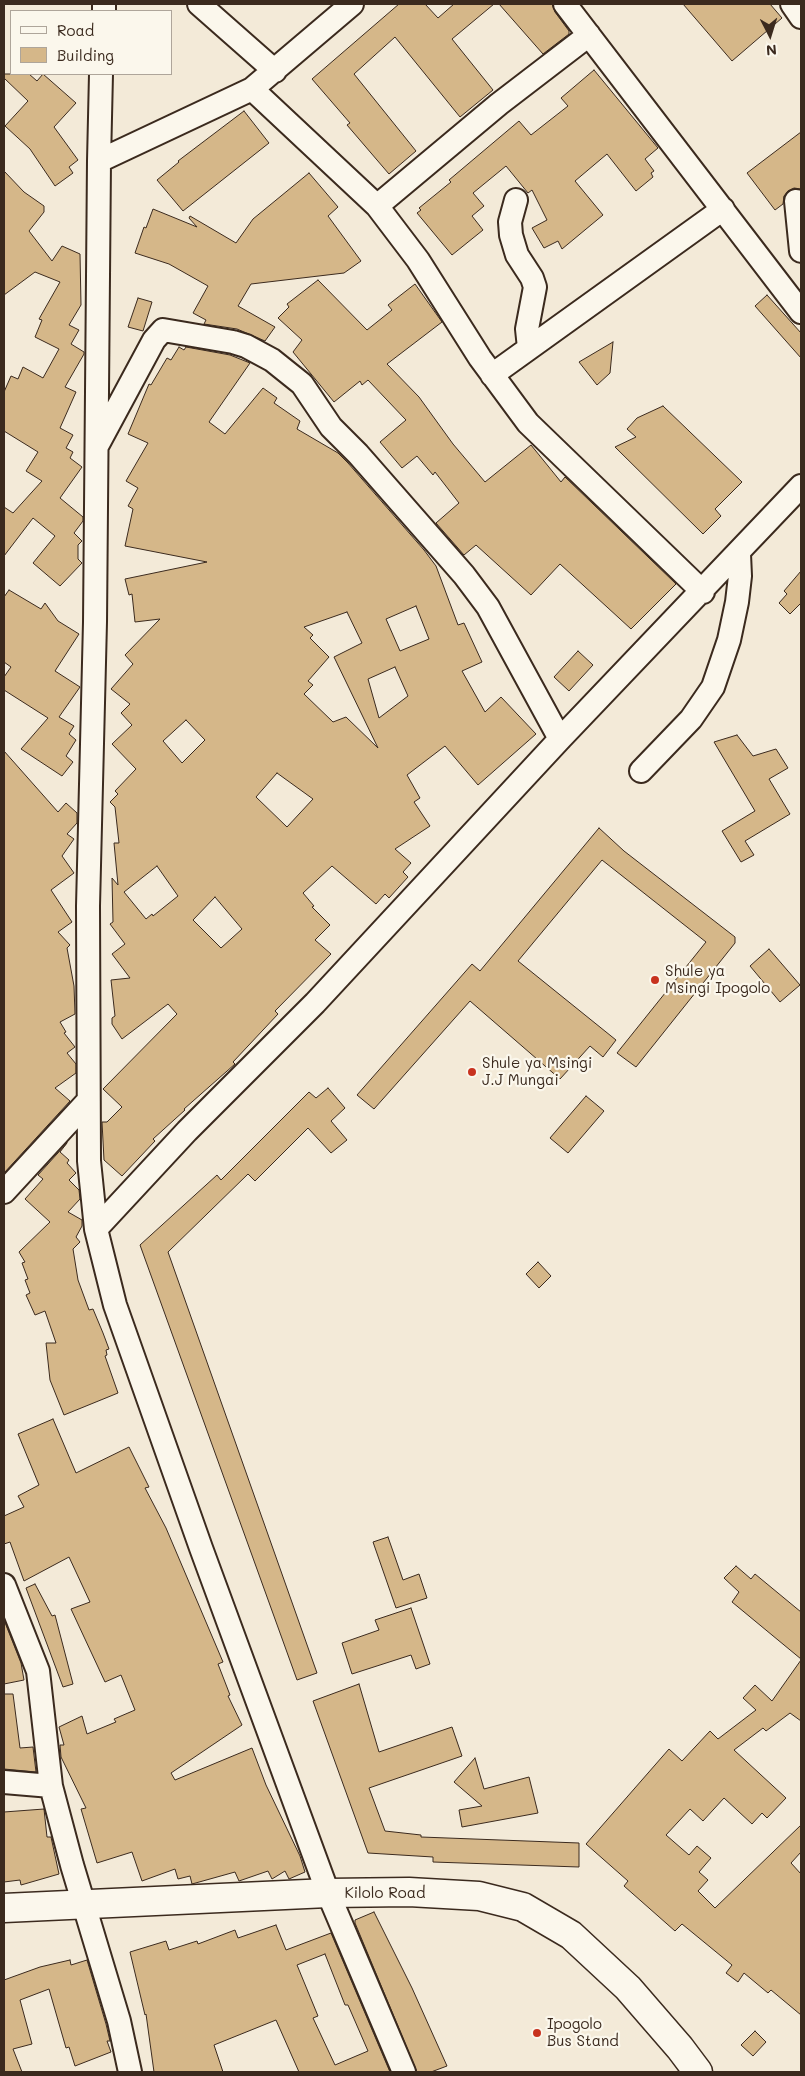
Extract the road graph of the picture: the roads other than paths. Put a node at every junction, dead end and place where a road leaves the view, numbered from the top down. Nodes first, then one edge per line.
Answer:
1 (198, 4) edge
2 (352, 4) edge
3 (565, 4) edge
4 (792, 4) edge
5 (801, 17) edge
6 (589, 35) junction
7 (275, 71) junction
8 (102, 75) edge
9 (252, 89) junction
10 (99, 161) junction
11 (516, 200) dead end
12 (796, 201) dead end
13 (378, 206) junction
14 (723, 209) junction
15 (801, 251) edge
16 (801, 312) edge
17 (529, 348) junction
18 (492, 375) junction
19 (96, 448) junction
20 (801, 486) edge
21 (739, 554) junction
22 (703, 592) junction
23 (560, 739) junction
24 (641, 771) dead end
25 (88, 1101) junction
26 (4, 1192) edge
27 (96, 1229) junction
28 (4, 1584) edge
29 (4, 1782) edge
30 (51, 1786) junction
31 (328, 1893) junction
32 (86, 1905) junction
33 (4, 1908) edge
34 (130, 2072) edge
35 (404, 2072) edge
36 (698, 2072) edge

1 - 7 street
2 - 7 street
3 - 6 street
4 - 5 street
6 - 13 street
6 - 14 street
7 - 9 street
8 - 10 street
9 - 10 street
9 - 13 street
10 - 19 street
11 - 17 street
12 - 15 street
13 - 18 street
14 - 16 street
14 - 17 street
17 - 18 street
18 - 22 street
19 - 23 street
19 - 25 street
20 - 21 street
21 - 22 street
21 - 24 street
22 - 23 street
23 - 27 street
25 - 26 street
25 - 27 street
27 - 31 street
28 - 30 street
29 - 30 street
30 - 32 street
31 - 32 main road, Kilolo Road
31 - 35 street
31 - 36 main road, Kilolo Road
32 - 33 main road, Kilolo Road
32 - 34 street

